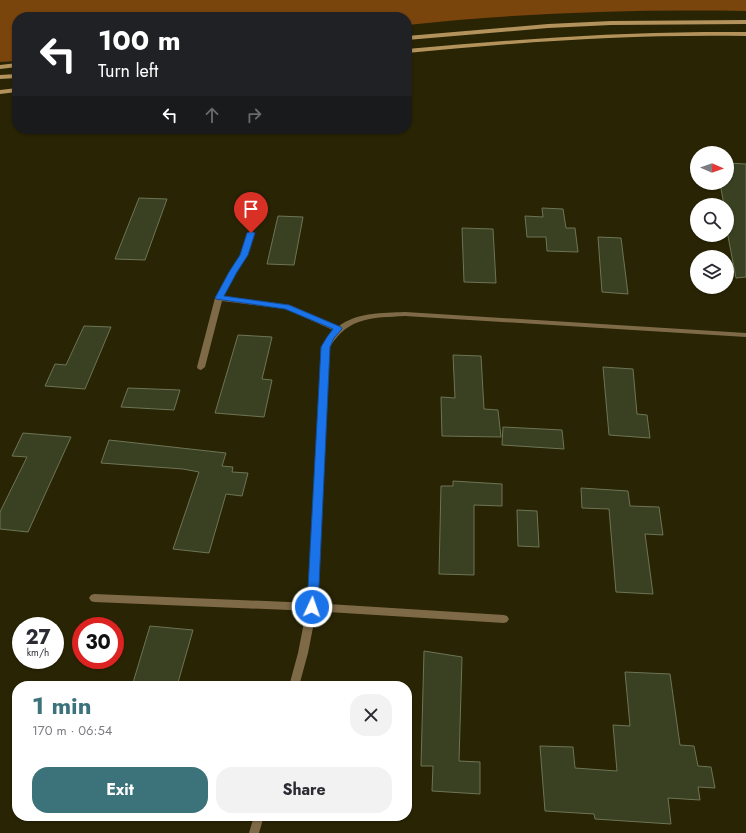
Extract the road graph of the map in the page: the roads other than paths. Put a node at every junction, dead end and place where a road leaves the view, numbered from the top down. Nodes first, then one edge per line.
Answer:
1 (746, 22) edge
2 (746, 34) edge
3 (412, 38) edge
4 (412, 51) edge
5 (12, 65) edge
6 (0, 66) edge
7 (12, 76) edge
8 (0, 77) edge
9 (12, 91) edge
10 (0, 92) edge
11 (251, 233) dead end
12 (219, 298) junction
13 (338, 329) junction
14 (746, 335) edge
15 (201, 367) dead end
16 (94, 598) dead end
17 (312, 607) junction
18 (504, 619) dead end
19 (295, 681) edge
20 (258, 821) edge
21 (254, 833) edge

1 - 3 main road
2 - 4 main road
5 - 6 main road
7 - 8 main road
9 - 10 main road
11 - 12 street
12 - 13 street
12 - 15 street
13 - 14 street
13 - 17 street
16 - 17 street
17 - 18 street
17 - 19 street
20 - 21 street

